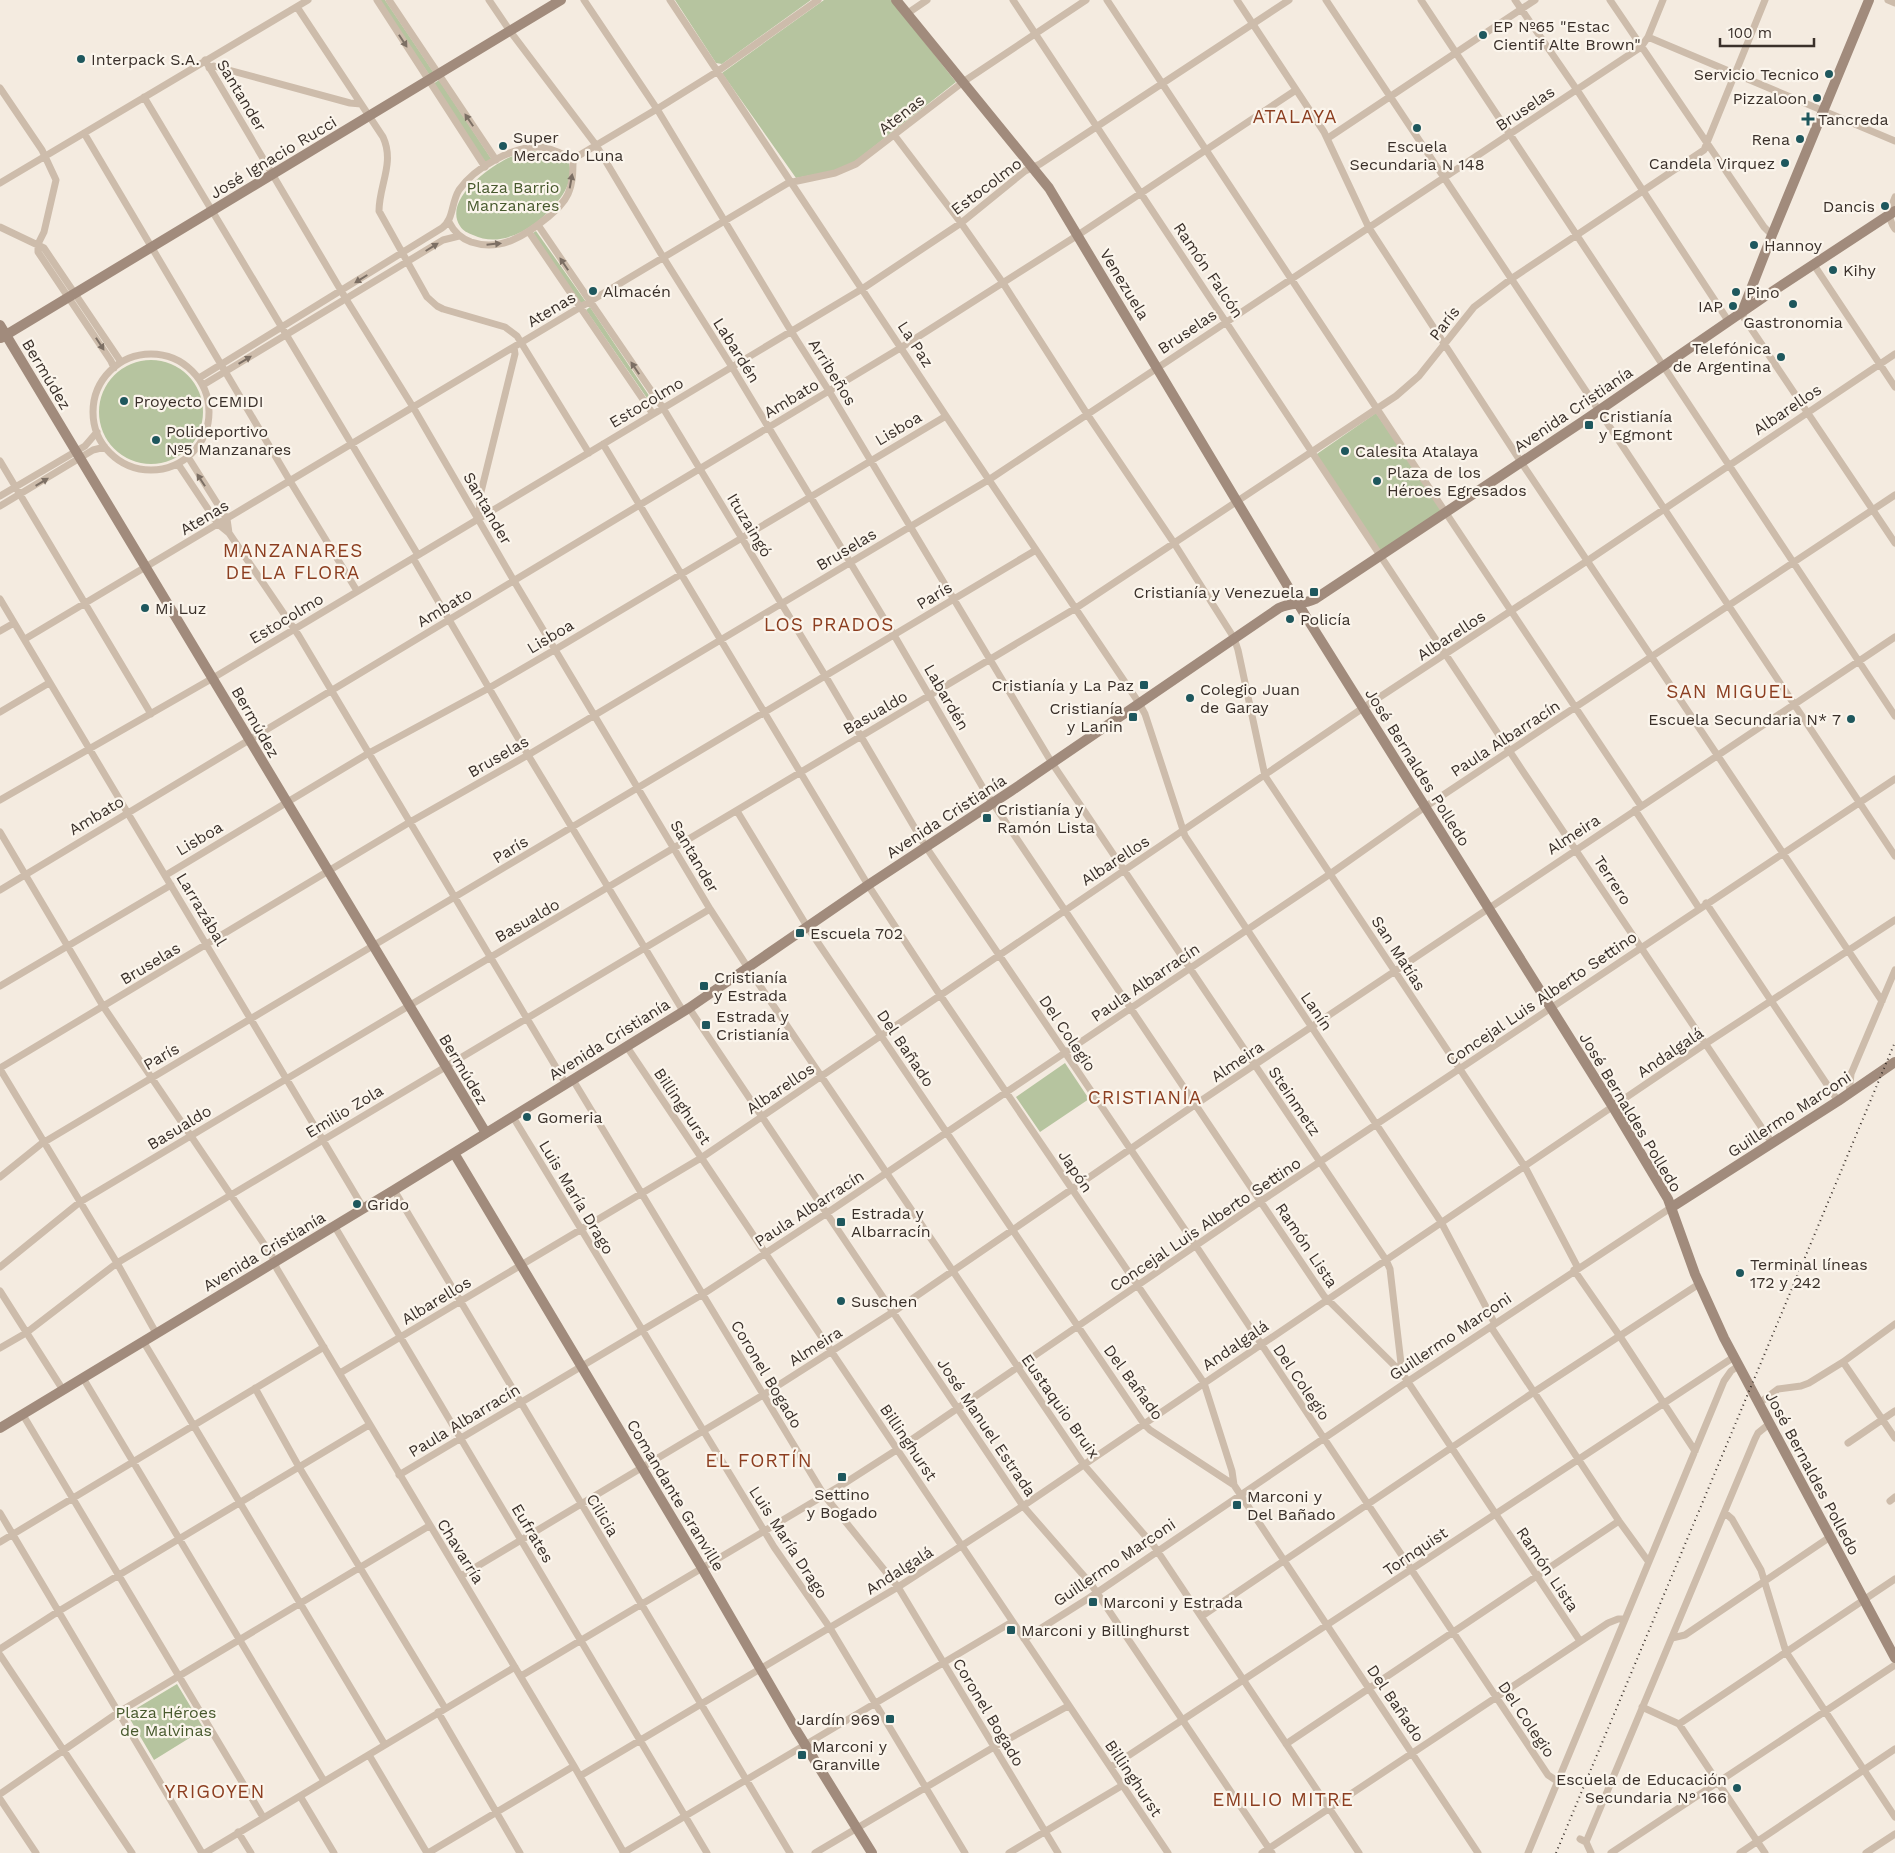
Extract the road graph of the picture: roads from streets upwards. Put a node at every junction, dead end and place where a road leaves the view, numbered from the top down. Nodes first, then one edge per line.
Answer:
1 (308, 0) edge
2 (376, 0) edge
3 (388, 0) edge
4 (489, 0) edge
5 (561, 0) edge
6 (584, 0) edge
7 (670, 0) edge
8 (818, 0) edge
9 (896, 0) edge
10 (927, 0) edge
11 (1013, 0) edge
12 (1086, 0) edge
13 (1107, 0) edge
14 (1237, 0) edge
15 (1289, 0) edge
16 (1326, 0) edge
17 (1421, 0) edge
18 (1515, 0) edge
19 (1535, 0) edge
20 (1610, 0) edge
21 (1663, 0) edge
22 (1765, 0) edge
23 (1870, 0) edge
24 (1888, 0) edge
25 (1895, 3) edge
26 (296, 7) junction
27 (1522, 10) junction
28 (908, 13) junction
29 (1253, 24) junction
30 (510, 31) junction
31 (1036, 33) junction
32 (1648, 37) junction
33 (1641, 47) junction
34 (1455, 53) junction
35 (205, 60) junction
36 (209, 68) junction
37 (718, 71) junction
38 (438, 74) junction
39 (1734, 74) junction
40 (429, 80) junction
41 (963, 82) junction
42 (1163, 83) junction
43 (0, 88) edge
44 (1296, 90) junction
45 (1577, 90) junction
46 (1390, 96) junction
47 (144, 97) junction
48 (361, 104) junction
49 (657, 109) junction
50 (1823, 111) junction
51 (370, 116) junction
52 (1096, 127) junction
53 (84, 133) junction
54 (1510, 135) junction
55 (895, 136) junction
56 (1328, 138) junction
57 (1895, 141) edge
58 (596, 144) junction
59 (1706, 144) junction
60 (1206, 149) junction
61 (46, 157) junction
62 (572, 159) junction
63 (496, 160) junction
64 (485, 167) junction
65 (1033, 167) junction
66 (273, 173) junction
67 (1443, 179) junction
68 (791, 182) junction
69 (0, 184) edge
70 (1141, 192) junction
71 (1642, 192) junction
72 (1895, 196) edge
73 (212, 211) junction
74 (1892, 213) edge
75 (724, 220) junction
76 (449, 222) junction
77 (961, 223) junction
78 (538, 225) junction
79 (0, 227) edge
80 (1368, 228) junction
81 (1895, 229) edge
82 (529, 232) junction
83 (1078, 235) junction
84 (1772, 235) junction
85 (459, 236) junction
86 (1576, 236) junction
87 (38, 244) junction
88 (152, 247) junction
89 (402, 254) junction
90 (663, 257) junction
91 (407, 263) junction
92 (1814, 265) junction
93 (1292, 278) junction
94 (1510, 279) junction
95 (1003, 283) junction
96 (862, 289) junction
97 (342, 291) junction
98 (72, 295) junction
99 (346, 299) junction
100 (590, 302) junction
101 (580, 308) junction
102 (1742, 312) junction
103 (1227, 322) junction
104 (1729, 322) junction
105 (0, 325) edge
106 (282, 327) junction
107 (791, 331) junction
108 (286, 335) junction
109 (3, 336) edge
110 (521, 343) junction
111 (1445, 345) junction
112 (514, 347) junction
113 (902, 348) junction
114 (1895, 354) edge
115 (121, 362) junction
116 (220, 364) junction
117 (1880, 364) junction
118 (732, 367) junction
119 (1663, 367) junction
120 (114, 368) junction
121 (1157, 368) junction
122 (225, 372) junction
123 (199, 378) junction
124 (203, 385) junction
125 (1895, 387) edge
126 (829, 391) junction
127 (413, 407) junction
128 (662, 408) junction
129 (1377, 410) junction
130 (1598, 411) junction
131 (1808, 412) junction
132 (653, 414) junction
133 (1087, 414) junction
134 (946, 416) junction
135 (768, 427) junction
136 (97, 432) junction
137 (351, 444) junction
138 (604, 444) junction
139 (105, 447) junction
140 (589, 453) junction
141 (1312, 453) junction
142 (78, 455) junction
143 (188, 457) junction
144 (870, 460) junction
145 (0, 461) edge
146 (1521, 462) junction
147 (178, 464) junction
148 (1728, 465) junction
149 (700, 468) junction
150 (990, 479) junction
151 (290, 482) junction
152 (16, 487) junction
153 (20, 495) junction
154 (1895, 495) edge
155 (0, 496) edge
156 (810, 496) junction
157 (480, 498) junction
158 (1238, 500) junction
159 (469, 502) junction
160 (640, 504) junction
161 (0, 506) edge
162 (1663, 510) junction
163 (1873, 510) junction
164 (1446, 512) junction
165 (227, 519) junction
166 (478, 519) junction
167 (218, 524) junction
168 (910, 526) junction
169 (229, 533) junction
170 (741, 538) junction
171 (1174, 542) junction
172 (1895, 543) edge
173 (1036, 550) junction
174 (1380, 556) junction
175 (416, 557) junction
176 (1587, 561) junction
177 (850, 562) junction
178 (1793, 563) junction
179 (146, 568) junction
180 (680, 573) junction
181 (514, 581) junction
182 (357, 591) junction
183 (0, 599) edge
184 (954, 599) junction
185 (86, 603) junction
186 (781, 604) junction
187 (1299, 604) junction
188 (1728, 607) junction
189 (1076, 608) junction
190 (1511, 611) junction
191 (449, 619) junction
192 (14, 623) junction
193 (293, 629) junction
194 (0, 631) edge
195 (894, 635) junction
196 (1895, 637) edge
197 (1234, 638) junction
198 (25, 639) junction
199 (720, 640) junction
200 (556, 650) junction
201 (1446, 655) junction
202 (1652, 658) junction
203 (990, 660) junction
204 (1858, 661) junction
205 (826, 677) junction
206 (213, 678) junction
207 (49, 683) junction
208 (489, 688) junction
209 (331, 690) junction
210 (930, 696) junction
211 (1139, 702) junction
212 (1793, 704) junction
213 (1363, 708) junction
214 (1576, 708) junction
215 (0, 712) edge
216 (763, 712) junction
217 (151, 714) junction
218 (595, 714) junction
219 (1895, 716) edge
220 (861, 736) junction
221 (248, 739) junction
222 (90, 749) junction
223 (1510, 751) junction
224 (369, 752) junction
225 (528, 755) junction
226 (1717, 756) junction
227 (1052, 763) junction
228 (799, 772) junction
229 (1265, 776) junction
230 (1895, 778) edge
231 (638, 788) junction
232 (0, 800) edge
233 (286, 802) junction
234 (993, 802) junction
235 (1859, 802) junction
236 (1425, 807) junction
237 (1638, 808) junction
238 (737, 811) junction
239 (128, 812) junction
240 (410, 822) junction
241 (572, 828) junction
242 (0, 832) edge
243 (1183, 832) junction
244 (926, 846) junction
245 (674, 847) junction
246 (1576, 849) junction
247 (1782, 853) junction
248 (1895, 856) edge
249 (1124, 871) junction
250 (328, 872) junction
251 (1330, 874) junction
252 (26, 875) junction
253 (166, 875) junction
254 (171, 885) junction
255 (868, 885) junction
256 (609, 887) junction
257 (0, 890) edge
258 (456, 898) junction
259 (1706, 903) junction
260 (1489, 907) junction
261 (1699, 908) junction
262 (710, 909) junction
263 (1065, 910) junction
264 (1895, 920) edge
265 (808, 928) junction
266 (1246, 930) junction
267 (208, 945) junction
268 (68, 946) junction
269 (373, 946) junction
270 (644, 948) junction
271 (1641, 948) junction
272 (1847, 951) junction
273 (998, 955) junction
274 (490, 957) junction
275 (748, 968) junction
276 (1190, 968) junction
277 (1895, 970) edge
278 (1396, 971) junction
279 (0, 986) edge
280 (940, 995) junction
281 (1772, 1001) junction
282 (1882, 1001) junction
283 (104, 1006) junction
284 (409, 1006) junction
285 (1131, 1008) junction
286 (1550, 1008) junction
287 (686, 1009) junction
288 (252, 1019) junction
289 (528, 1019) junction
290 (1311, 1028) junction
291 (881, 1036) junction
292 (1705, 1044) junction
293 (627, 1046) junction
294 (1064, 1053) junction
295 (1895, 1062) edge
296 (1255, 1066) junction
297 (446, 1068) junction
298 (0, 1069) edge
299 (1459, 1070) junction
300 (820, 1076) junction
301 (152, 1077) junction
302 (287, 1079) junction
303 (570, 1082) junction
304 (1006, 1092) junction
305 (1849, 1094) junction
306 (1838, 1101) junction
307 (1196, 1104) junction
308 (1613, 1107) junction
309 (513, 1117) junction
310 (761, 1117) junction
311 (1376, 1125) junction
312 (947, 1133) junction
313 (486, 1134) junction
314 (191, 1136) junction
315 (323, 1140) junction
316 (44, 1142) junction
317 (1772, 1143) junction
318 (1130, 1149) junction
319 (454, 1153) junction
320 (701, 1158) junction
321 (1320, 1164) junction
322 (1525, 1167) junction
323 (886, 1174) junction
324 (0, 1177) edge
325 (1072, 1189) junction
326 (394, 1190) junction
327 (642, 1193) junction
328 (231, 1195) junction
329 (1261, 1201) junction
330 (80, 1202) junction
331 (1672, 1207) junction
332 (364, 1209) junction
333 (827, 1213) junction
334 (1441, 1222) junction
335 (335, 1227) junction
336 (582, 1229) junction
337 (1013, 1230) junction
338 (1196, 1246) junction
339 (765, 1253) junction
340 (1386, 1260) junction
341 (274, 1263) junction
342 (117, 1264) junction
343 (521, 1266) junction
344 (0, 1268) edge
345 (1576, 1269) junction
346 (952, 1271) junction
347 (1699, 1284) junction
348 (1138, 1287) junction
349 (0, 1291) edge
350 (703, 1294) junction
351 (1328, 1299) junction
352 (460, 1302) junction
353 (893, 1312) junction
354 (1895, 1324) edge
355 (1493, 1325) junction
356 (1078, 1326) junction
357 (641, 1330) junction
358 (26, 1332) junction
359 (156, 1333) junction
360 (1619, 1335) junction
361 (400, 1338) junction
362 (143, 1341) junction
363 (1261, 1344) junction
364 (0, 1348) edge
365 (324, 1348) junction
366 (833, 1351) junction
367 (1736, 1362) junction
368 (1843, 1362) junction
369 (581, 1366) junction
370 (1017, 1368) junction
371 (340, 1373) junction
372 (1402, 1373) junction
373 (83, 1378) junction
374 (1407, 1382) junction
375 (1204, 1383) junction
376 (255, 1388) junction
377 (63, 1390) junction
378 (1534, 1392) junction
379 (763, 1395) junction
380 (521, 1402) junction
381 (1663, 1404) junction
382 (1758, 1404) junction
383 (958, 1408) junction
384 (1895, 1411) edge
385 (23, 1415) junction
386 (1883, 1420) junction
387 (1144, 1424) junction
388 (1769, 1424) junction
389 (369, 1425) junction
390 (193, 1427) junction
391 (0, 1428) edge
392 (702, 1431) junction
393 (461, 1437) junction
394 (1324, 1438) junction
395 (1895, 1438) edge
396 (1848, 1443) dead end
397 (1450, 1448) junction
398 (898, 1449) junction
399 (1695, 1451) junction
400 (1578, 1458) junction
401 (134, 1462) junction
402 (1084, 1465) junction
403 (299, 1467) junction
404 (642, 1468) junction
405 (399, 1475) junction
406 (1234, 1485) junction
407 (1241, 1494) junction
408 (824, 1495) junction
409 (73, 1499) junction
410 (240, 1503) junction
411 (580, 1504) junction
412 (1368, 1504) junction
413 (1023, 1506) junction
414 (0, 1513) edge
415 (1725, 1513) junction
416 (1494, 1514) junction
417 (1618, 1520) junction
418 (429, 1526) junction
419 (764, 1531) junction
420 (13, 1535) junction
421 (1830, 1537) junction
422 (521, 1539) junction
423 (179, 1540) junction
424 (0, 1542) edge
425 (963, 1545) junction
426 (1157, 1550) junction
427 (1284, 1560) junction
428 (1648, 1561) junction
429 (361, 1568) junction
430 (702, 1568) junction
431 (1411, 1570) junction
432 (119, 1576) junction
433 (460, 1576) junction
434 (1536, 1576) junction
435 (1895, 1579) edge
436 (1764, 1580) junction
437 (898, 1587) junction
438 (1096, 1592) junction
439 (1864, 1600) junction
440 (301, 1603) junction
441 (642, 1604) junction
442 (59, 1611) junction
443 (1202, 1616) junction
444 (1624, 1619) junction
445 (1012, 1622) junction
446 (1328, 1625) junction
447 (830, 1628) junction
448 (1452, 1632) junction
449 (1672, 1638) junction
450 (240, 1639) junction
451 (1024, 1639) junction
452 (582, 1641) junction
453 (1580, 1641) junction
454 (0, 1649) edge
455 (1786, 1652) junction
456 (0, 1655) edge
457 (1895, 1658) edge
458 (944, 1662) junction
459 (1895, 1665) edge
460 (515, 1667) junction
461 (761, 1670) junction
462 (179, 1675) junction
463 (521, 1676) junction
464 (1243, 1680) junction
465 (1369, 1688) junction
466 (1496, 1697) junction
467 (876, 1704) junction
468 (701, 1706) junction
469 (1068, 1706) junction
470 (445, 1708) junction
471 (1642, 1708) junction
472 (1825, 1711) junction
473 (119, 1712) junction
474 (438, 1712) junction
475 (1182, 1719) junction
476 (1679, 1724) junction
477 (641, 1740) junction
478 (1286, 1744) junction
479 (385, 1745) junction
480 (806, 1745) junction
481 (994, 1747) junction
482 (1895, 1749) edge
483 (64, 1750) junction
484 (1413, 1753) junction
485 (369, 1755) junction
486 (574, 1766) junction
487 (1111, 1767) junction
488 (1864, 1769) junction
489 (580, 1776) junction
490 (746, 1780) junction
491 (324, 1781) junction
492 (1557, 1781) junction
493 (1718, 1782) junction
494 (1123, 1785) junction
495 (926, 1788) junction
496 (0, 1794) edge
497 (300, 1796) junction
498 (0, 1799) edge
499 (1330, 1808) junction
500 (497, 1812) junction
501 (263, 1817) junction
502 (685, 1817) junction
503 (1895, 1817) edge
504 (857, 1828) junction
505 (238, 1832) junction
506 (1046, 1832) junction
507 (1895, 1834) edge
508 (1757, 1841) junction
509 (1271, 1851) edge
510 (36, 1853) edge
511 (132, 1853) edge
512 (203, 1853) edge
513 (251, 1853) edge
514 (334, 1853) edge
515 (427, 1853) edge
516 (520, 1853) edge
517 (623, 1853) edge
518 (707, 1853) edge
519 (790, 1853) edge
520 (814, 1853) edge
521 (872, 1853) edge
522 (965, 1853) edge
523 (1009, 1853) edge
524 (1058, 1853) edge
525 (1168, 1853) edge
526 (1262, 1853) edge
527 (1360, 1853) edge
528 (1478, 1853) edge
529 (1528, 1853) edge
530 (1591, 1853) edge
531 (1611, 1853) edge
532 (1740, 1853) edge
533 (1766, 1853) edge
534 (1866, 1853) edge

1 - 26 street
2 -> 40 street
3 - 38 street
4 - 30 street, Labardén
5 - 30 street, José Ignacio Rucci
6 - 49 street, Arribeños
7 - 37 street, La Paz
8 - 37 street
9 - 28 street, Venezuela
10 - 28 street
11 - 31 street, Ramón Falcón
12 - 31 street, Atenas
13 - 42 street
14 - 29 street
15 - 29 street, Estocolmo
16 - 46 street
17 - 34 street
18 - 27 street
19 - 27 street
20 - 33 street
21 - 32 street, Bruselas
22 - 39 street, París
23 - 50 street
24 - 25 street
26 - 35 street
26 - 48 street
27 - 34 street
27 - 45 street
28 - 41 street, Venezuela
29 - 42 street, Estocolmo
29 - 44 street
30 - 38 street, José Ignacio Rucci
30 - 58 street, Labardén
31 - 41 street, Atenas
31 - 52 street, Ramón Falcón
32 - 33 street, Bruselas
32 - 39 street
33 - 45 street, Bruselas
33 - 59 street
34 - 46 street
34 - 54 street
35 - 36 street, Santander
35 - 47 street
36 - 48 street
36 - 66 street, Santander
37 - 49 street
37 - 68 street, La Paz
38 - 40 street, José Ignacio Rucci
63 -> 38 street
39 - 50 street
39 - 59 street, París
40 - 51 street, José Ignacio Rucci
40 - 64 street
41 - 55 street, Atenas
41 - 65 street, Venezuela
42 - 52 street, Estocolmo
42 - 60 street
43 - 61 street
44 - 56 street
44 - 60 street
45 - 54 street, Bruselas
45 - 71 street
46 - 56 street
46 - 67 street
47 - 53 street
47 - 73 street, José Manuel Estrada
48 - 51 street
49 - 58 street
49 - 75 street, Arribeños
50 - 57 street
50 - 84 street
51 - 66 street, José Ignacio Rucci
51 - 89 street
52 - 65 street, Estocolmo
52 - 70 street, Ramón Falcón
53 - 61 street
53 - 88 street
54 - 67 street, Bruselas
54 - 86 street
55 - 68 street, Atenas
55 - 77 street, San Matías
56 - 80 street
58 - 62 street
58 - 90 street, Labardén
59 - 71 street, París
59 - 84 street
60 - 70 street
60 - 93 street
61 - 69 street
61 - 87 street
62 - 63 street
78 -> 62 street
63 - 64 street
64 - 76 street
65 - 77 street, Estocolmo
65 - 83 street, Venezuela
66 - 73 street, José Ignacio Rucci
66 - 97 street, Santander
67 - 80 street, Bruselas
67 - 94 street
68 - 75 street, Atenas
68 - 96 street, La Paz
70 - 83 street
70 - 103 street, Ramón Falcón
71 - 86 street, París
71 - 104 street
72 - 74 street
73 - 88 street, José Ignacio Rucci
73 - 106 street, José Manuel Estrada
74 - 81 street
74 - 92 street, Avenida Cristianía
75 - 90 street, Atenas
75 - 107 street, Arribeños
76 - 85 street
76 - 89 street
77 - 95 street, San Matías
77 - 96 street, Estocolmo
78 - 82 street
100 -> 78 street, Ituzaingó
79 - 87 street
80 - 93 street, Bruselas
80 - 111 street
85 -> 82 street
82 - 101 street
83 - 95 street
83 - 121 street, Venezuela
84 - 102 street
91 -> 85 street
86 - 94 street, París
86 - 119 street
87 - 98 street
88 - 98 street, José Ignacio Rucci
88 - 116 street
89 - 91 street
89 -> 97 street
90 - 100 street, Atenas
90 - 118 street, Labardén
91 - 99 street
91 - 110 street
92 - 102 street, Avenida Cristianía
92 - 117 street
93 - 103 street, Bruselas
93 - 129 street
94 - 111 street, París
94 - 130 street
95 - 113 street
95 - 133 street, San Matías
96 - 107 street, Estocolmo
96 - 113 street, La Paz
97 - 99 street, Santander
97 - 106 street
98 - 109 street, José Ignacio Rucci
98 - 115 street
98 -> 120 street
99 - 108 street
99 - 127 street, Santander
100 - 101 street, Atenas
128 -> 100 street, Ituzaingó
101 - 110 street, Atenas
101 - 132 street
102 - 104 street, Avenida Cristianía
102 - 131 street
103 - 121 street, Bruselas
103 - 141 street, Ramón Falcón
104 - 119 street, Avenida Cristianía
105 - 109 street, Bermúdez
106 - 108 street, José Manuel Estrada
106 - 116 street
107 - 118 street, Estocolmo
107 - 126 street, Arribeños
122 -> 108 street
108 - 137 street, José Manuel Estrada
109 - 142 street, Bermúdez
110 - 112 street, Atenas
110 - 140 street
111 - 129 street, París
111 - 146 street
112 - 127 street, Atenas
112 - 157 street
113 - 126 street, Ambato
113 - 134 street, La Paz
114 - 117 street, Albarellos
115 - 120 street
115 - 123 street
116 - 122 street
116 - 123 street
117 - 125 street
117 - 131 street, Albarellos
118 - 128 street, Estocolmo
118 - 135 street, Labardén
119 - 130 street, Avenida Cristianía
119 - 148 street
120 - 136 street
121 - 133 street, Bruselas
121 - 158 street, Venezuela
122 - 124 street
122 - 151 street
123 - 124 street
124 - 143 street
126 - 135 street, Ambato
126 - 144 street, Arribeños
127 - 137 street, Atenas
127 - 159 street, Santander
128 - 132 street, Estocolmo
128 - 149 street, Ituzaingó
129 - 141 street, París
129 - 164 street
130 - 146 street, Avenida Cristianía
130 - 162 street
131 - 148 street, Albarellos
131 - 163 street
132 - 138 street, Estocolmo
133 - 150 street, Bruselas
133 - 171 street, San Matías
134 - 144 street, Lisboa
134 - 150 street, La Paz
135 - 149 street, Ambato
135 - 156 street, Labardén
136 - 139 street
136 - 142 street
137 - 151 street, Atenas
137 - 175 street, José Manuel Estrada
138 - 140 street, Estocolmo
138 - 160 street, Japón
139 - 142 street
139 - 147 street
140 - 166 street, Estocolmo
141 - 158 street, París
141 - 174 street, Ramón Falcón
142 - 152 street
153 -> 142 street
142 - 179 street, Bermúdez
143 - 147 street
165 -> 143 street
144 - 156 street, Lisboa
144 - 168 street, Arribeños
145 - 152 street
146 - 164 street, Avenida Cristianía
146 - 176 street
147 - 167 street
148 - 162 street, Albarellos
148 - 178 street
149 - 160 street, Ambato
149 - 170 street, Ituzaingó
150 - 168 street, Bruselas
150 - 173 street, La Paz
151 - 165 street, Atenas
151 - 182 street
152 - 153 street
152 - 155 street
153 - 161 street
153 - 185 street
154 - 163 street, Paula Albarracín
156 - 170 street, Lisboa
156 - 177 street, Labardén
157 - 159 street
157 - 166 street
158 - 171 street, París
158 - 187 street, Venezuela
159 - 166 street, Santander
160 - 180 street, Japón
160 - 181 street, Ambato
162 - 176 street, Albarellos
162 - 188 street
163 - 172 street
163 - 178 street, Paula Albarracín
164 - 174 street, Avenida Cristianía
164 - 190 street
165 - 167 street, Atenas
165 - 169 street
166 - 175 street, Estocolmo
166 - 181 street, Santander
167 - 169 street
167 - 179 street, Atenas
168 - 177 street, Bruselas
168 - 184 street, Arribeños
169 - 193 street, Coronel Bogado
170 - 180 street, Lisboa
170 - 186 street, Ituzaingó
171 - 189 street, París
171 - 197 street, San Matías
173 - 184 street, París
173 - 189 street, La Paz
174 - 187 street, Avenida Cristianía
174 - 201 street, Terrero
175 - 182 street, Estocolmo
175 - 191 street, José Manuel Estrada
176 - 190 street, Albarellos
176 - 202 street
177 - 186 street, Bruselas
177 - 195 street, Labardén
178 - 188 street, Paula Albarracín
178 - 204 street
179 - 185 street, Atenas
179 - 206 street, Bermúdez
180 - 199 street, Japón
180 - 200 street, Lisboa
181 - 191 street, Ambato
181 - 200 street, Santander
182 - 193 street, Estocolmo
183 - 192 street, Larrazábal
184 - 195 street, París
184 - 203 street, Arribeños
185 - 198 street, Atenas
185 - 217 street
186 - 199 street, Bruselas
186 - 205 street, Ituzaingó
187 - 197 street, Avenida Cristianía
187 - 213 street, José Bernaldes Polledo
188 - 202 street, Paula Albarracín
188 - 212 street
189 - 203 street, Basualdo
189 - 211 street, La Paz
190 - 201 street, Albarellos
190 - 214 street
191 - 208 street, José Manuel Estrada
191 - 209 street, Ambato
192 - 194 street
192 - 198 street, Larrazábal
193 - 206 street, Estocolmo
193 - 209 street, Coronel Bogado
195 - 205 street, París
195 - 210 street, Labardén
196 - 204 street, Almeira
197 - 211 street, Avenida Cristianía
197 - 229 street, San Matías
198 - 207 street, Larrazábal
199 - 216 street, Japón
199 - 218 street, Bruselas
200 - 208 street, Lisboa
200 - 218 street, Santander
201 - 213 street, Albarellos
201 - 223 street, Terrero
202 - 214 street, Paula Albarracín
202 - 226 street
203 - 210 street, Basualdo
203 - 227 street, Arribeños
204 - 212 street, Almeira
204 - 219 street
205 - 216 street, París
205 - 220 street, Ituzaingó
206 - 217 street, Estocolmo
206 - 221 street, Bermúdez
207 - 215 street
207 - 222 street, Larrazábal
208 - 224 street, Lisboa
208 - 225 street, José Manuel Estrada
209 - 221 street, Ambato
209 - 224 street, Coronel Bogado
210 - 220 street, Basualdo
210 - 234 street, Labardén
211 - 227 street, Avenida Cristianía
211 - 243 street, Lanín
212 - 226 street, Almeira
212 - 235 street
213 - 229 street, Albarellos
213 - 236 street, José Bernaldes Polledo
214 - 223 street, Paula Albarracín
214 - 237 street
216 - 228 street, Japón
216 - 231 street, París
217 - 222 street, Estocolmo
218 - 225 street, Bruselas
218 - 231 street, Santander
220 - 228 street, Basualdo
220 - 244 street, Ituzaingó
221 - 233 street, Bermúdez
221 - 239 street, Ambato
222 - 232 street, Estocolmo
222 - 239 street, Larrazábal
223 - 236 street, Paula Albarracín
223 - 246 street, Terrero
224 - 233 street, Lisboa
224 - 240 street, Coronel Bogado
225 - 240 street, Bruselas
225 - 241 street, José Manuel Estrada
226 - 237 street, Almeira
226 - 247 street
227 - 234 street, Avenida Cristianía
227 - 249 street, Steinmetz
228 - 238 street, Basualdo
228 - 255 street, Japón
229 - 243 street, Albarellos
229 - 251 street, San Matías
230 - 235 street, Concejal Luis Alberto Settino
231 - 241 street, París
231 - 245 street, Santander
233 - 250 street, Bermúdez
233 - 253 street, Lisboa
234 - 244 street, Avenida Cristianía
234 - 263 street, Ramón Lista
235 - 247 street, Concejal Luis Alberto Settino
235 - 248 street
236 - 251 street, Paula Albarracín
236 - 260 street, José Bernaldes Polledo
237 - 246 street, Almeira
237 - 261 street
238 - 245 street, Basualdo
238 - 265 street, Del Bañado
239 - 252 street, Ambato
239 - 253 street, Larrazábal
240 - 250 street, Bruselas
240 - 258 street, Coronel Bogado
241 - 256 street, José Manuel Estrada
241 - 258 street, París
242 - 252 street, Chavarría
243 - 249 street, Albarellos
243 - 266 street, Lanín
244 - 255 street, Avenida Cristianía
244 - 273 street, Del Colegio
245 - 256 street, Basualdo
245 - 262 street, Santander
246 - 260 street, Almeira
246 - 271 street, Terrero
247 - 259 street, Concejal Luis Alberto Settino
247 - 272 street
249 - 263 street, Albarellos
249 - 276 street, Steinmetz
250 - 267 street, Bruselas
250 - 269 street, Bermúdez
251 - 266 street, Paula Albarracín
251 - 278 street, San Matías
252 - 257 street, Ambato
252 - 268 street, Chavarría
253 - 254 street, Larrazábal
254 - 267 street, Larrazábal
254 - 268 street
255 - 265 street, Avenida Cristianía
255 - 280 street, Japón
256 - 270 street, José Manuel Estrada
256 - 274 street, Basualdo
258 - 269 street, París
258 - 274 street, Coronel Bogado
259 - 261 street, Concejal Luis Alberto Settino
259 - 281 street
260 - 278 street, Almeira
260 - 286 street, José Bernaldes Polledo
261 - 271 street, Concejal Luis Alberto Settino
262 - 270 street, Emilio Zola
262 - 275 street, Santander
263 - 273 street, Albarellos
263 - 285 street, Ramón Lista
264 - 272 street, Andalgalá
265 - 275 street, Avenida Cristianía
265 - 291 street, Del Bañado
266 - 276 street, Paula Albarracín
266 - 290 street, Lanín
267 - 283 street, Bruselas
267 - 288 street, Larrazábal
268 - 279 street
268 - 283 street, Chavarría
269 - 284 street, Bermúdez
269 - 288 street, París
270 - 287 street, José Manuel Estrada
270 - 289 street, Emilio Zola
271 - 286 street, Concejal Luis Alberto Settino
271 - 292 street, Terrero
272 - 281 street, Andalgalá
272 - 282 street
273 - 280 street, Albarellos
273 - 294 street, Del Colegio
274 - 284 street, Basualdo
274 - 289 street, Coronel Bogado
275 - 287 street, Avenida Cristianía
275 - 300 street, Eustaquio Bruix
276 - 285 street, Paula Albarracín
276 - 296 street, Steinmetz
277 - 282 street
278 - 290 street, Almeira
278 - 299 street, San Matías
280 - 291 street, Albarellos
280 - 304 street, Japón
281 - 292 street, Andalgalá
281 - 306 street
282 - 305 street
283 - 298 street, Bruselas
283 - 301 street, Chavarría
284 - 297 street, Bermúdez
284 - 302 street, Basualdo
285 - 294 street, Paula Albarracín
285 - 307 street, Ramón Lista
286 - 299 street, Concejal Luis Alberto Settino
286 - 308 street, José Bernaldes Polledo
287 - 293 street, Avenida Cristianía
287 - 310 street, José Manuel Estrada
288 - 301 street, París
288 - 302 street, Larrazábal
289 - 297 street, Emilio Zola
289 - 303 street, Coronel Bogado
290 - 296 street, Almeira
290 - 311 street, Lanín
291 - 300 street, Albarellos
291 - 312 street, Del Bañado
292 - 308 street, Andalgalá
292 - 317 street, Terrero
293 - 303 street, Avenida Cristianía
293 - 320 street, Billinghurst
294 - 304 street, Paula Albarracín
294 - 318 street, Del Colegio
295 - 305 street, Guillermo Marconi
296 - 307 street, Almeira
296 - 321 street, Steinmetz
297 - 313 street, Bermúdez
297 - 315 street, Emilio Zola
298 - 316 street
299 - 311 street, Concejal Luis Alberto Settino
299 - 322 street, San Matías
300 - 310 street, Albarellos
300 - 323 street, Eustaquio Bruix
301 - 314 street, Chavarría
301 - 316 street, París
302 - 314 street, Basualdo
302 - 315 street, Larrazábal
303 - 309 street, Avenida Cristianía
303 - 327 street, Coronel Bogado
304 - 312 street, Paula Albarracín
304 - 325 street, Japón
305 - 306 street, Guillermo Marconi
306 - 317 street, Guillermo Marconi
307 - 318 street, Almeira
307 - 329 street, Ramón Lista
308 - 322 street, Andalgalá
308 - 331 street, José Bernaldes Polledo
309 - 313 street, Avenida Cristianía
309 - 336 street, Luis María Drago
310 - 320 street, Albarellos
310 - 333 street, José Manuel Estrada
311 - 321 street, Concejal Luis Alberto Settino
311 - 334 street, Lanín
312 - 323 street, Paula Albarracín
312 - 337 street, Del Bañado
313 - 319 street, Avenida Cristianía
314 - 328 street, Chavarría
314 - 330 street, Basualdo
315 - 328 street, Emilio Zola
315 - 332 street, Larrazábal
316 - 324 street, París
316 - 330 street
317 - 331 street, Guillermo Marconi
318 - 325 street, Almeira
318 - 338 street, Del Colegio
319 - 326 street, Avenida Cristianía
319 - 343 street, Comandante Granville
320 - 327 street, Albarellos
320 - 339 street, Billinghurst
321 - 329 street, Concejal Luis Alberto Settino
321 - 340 street, Steinmetz
322 - 334 street, Andalgalá
322 - 345 street, San Matías
323 - 333 street, Paula Albarracín
323 - 346 street, Eustaquio Bruix
325 - 337 street, Almeira
325 - 348 street, Japón
326 - 332 street, Avenida Cristianía
326 - 352 street, Cilicia
327 - 336 street, Albarellos
327 - 350 street, Coronel Bogado
328 - 341 street, Chavarría
328 - 342 street, Emilio Zola
329 - 338 street, Concejal Luis Alberto Settino
329 - 351 street, Ramón Lista
330 - 342 street
330 - 344 street, Basualdo
331 - 345 street, Guillermo Marconi
331 - 347 street, José Bernaldes Polledo
332 - 335 street, Avenida Cristianía
333 - 339 street, Paula Albarracín
333 - 353 street, José Manuel Estrada
334 - 340 street, Andalgalá
334 - 355 street, Lanín
335 - 341 street, Avenida Cristianía
335 - 361 street, Eufrates
336 - 343 street, Albarellos
336 - 357 street, Luis María Drago
337 - 346 street, Almeira
337 - 356 street, Del Bañado
338 - 348 street, Concejal Luis Alberto Settino
338 - 363 street, Del Colegio
339 - 350 street, Paula Albarracín
339 - 366 street, Billinghurst
340 - 351 street, Andalgalá
340 - 372 street, Steinmetz
341 - 359 street, Avenida Cristianía
341 - 365 street, Chavarría
342 - 358 street, Emilio Zola
342 - 359 street
343 - 352 street, Albarellos
343 - 369 street, Comandante Granville
345 - 355 street, Guillermo Marconi
345 - 360 street, San Matías
346 - 353 street, Almeira
346 - 370 street, Eustaquio Bruix
347 - 360 street
347 - 367 street, José Bernaldes Polledo
348 - 356 street, Concejal Luis Alberto Settino
348 - 375 street, Japón
349 - 358 street
350 - 357 street, Paula Albarracín
350 - 379 street, Coronel Bogado
351 - 363 street, Andalgalá
351 - 372 street, Ramón Lista
352 - 361 street, Albarellos
352 - 380 street, Cilicia
353 - 366 street, Almeira
353 - 383 street, José Manuel Estrada
354 - 368 street
355 - 374 street, Guillermo Marconi
355 - 378 street, Lanín
356 - 370 street, Concejal Luis Alberto Settino
356 - 387 street, Del Bañado
357 - 369 street, Paula Albarracín
357 - 392 street, Luis María Drago
358 - 364 street, Emilio Zola
358 - 377 street
359 - 362 street, Avenida Cristianía
360 - 378 street
360 - 381 street, San Matías
361 - 371 street, Albarellos
361 - 393 street, Eufrates
362 - 373 street, Avenida Cristianía
362 - 390 street
363 - 375 street, Andalgalá
363 - 394 street, Del Colegio
365 - 371 street, Chavarría
365 - 376 street
366 - 379 street, Almeira
366 - 398 street, Billinghurst
367 - 381 street, Tornquist
367 - 382 street, José Bernaldes Polledo
367 - 399 street
368 - 382 street
368 - 386 street
369 - 380 street, Paula Albarracín
369 - 404 street, Comandante Granville
370 - 383 street, Concejal Luis Alberto Settino
370 - 402 street, Eustaquio Bruix
371 - 389 street, Chavarría
372 - 374 street, Ramón Lista
373 - 377 street, Avenida Cristianía
373 - 401 street
374 - 394 street, Guillermo Marconi
374 - 397 street, Ramón Lista
375 - 387 street, Andalgalá
375 - 406 street, Japón
376 - 390 street
376 - 403 street
377 - 385 street, Avenida Cristianía
378 - 397 street
378 - 400 street, Lanín
379 - 392 street, Almeira
379 - 408 street, Coronel Bogado
380 - 393 street, Paula Albarracín
380 - 411 street, Cilicia
381 - 399 street, San Matías
381 - 400 street, Tornquist
382 - 388 street, José Bernaldes Polledo
383 - 398 street, Concejal Luis Alberto Settino
383 - 413 street, José Manuel Estrada
384 - 386 street
385 - 391 street, Avenida Cristianía
385 - 409 street
386 - 395 street
386 - 396 street
387 - 402 street, Andalgalá
387 - 406 street, Del Bañado
388 - 415 street
388 - 421 street, José Bernaldes Polledo
389 - 403 street
389 - 405 street, Chavarría
390 - 401 street
390 - 410 street
392 - 404 street, Almeira
392 - 419 street, Luis María Drago
393 - 405 street, Paula Albarracín
393 - 422 street, Eufrates
394 - 407 street, Guillermo Marconi
394 - 412 street, Del Colegio
397 - 412 street
397 - 416 street, Ramón Lista
398 - 408 street, Concejal Luis Alberto Settino
398 - 425 street, Billinghurst
399 - 428 street
400 - 416 street, Tornquist
400 - 417 street, Lanín
401 - 409 street
401 - 423 street
402 - 413 street, Andalgalá
402 - 426 street, Eustaquio Bruix
403 - 410 street
403 - 429 street
404 - 411 street, Almeira
404 - 430 street, Comandante Granville
405 - 418 street, Chavarría
406 - 407 street, Del Bañado
407 - 426 street, Guillermo Marconi
407 - 427 street, Del Bañado
408 - 419 street, Concejal Luis Alberto Settino
408 - 437 street, Coronel Bogado
409 - 420 street
409 - 432 street
410 - 423 street
410 - 440 street
411 - 422 street, Almeira
411 - 441 street, Cilicia
412 - 427 street
412 - 431 street, Del Colegio
413 - 425 street, Andalgalá
413 - 438 street, José Manuel Estrada
414 - 420 street
415 - 436 street
415 - 449 street
416 - 431 street, Tornquist
416 - 434 street, Ramón Lista
417 - 428 street, Lanín
417 - 434 street
418 - 429 street
418 - 433 street, Chavarría
419 - 430 street, Concejal Luis Alberto Settino
419 - 447 street, Luis María Drago
420 - 424 street
420 - 442 street
421 - 436 street
421 - 439 street, José Bernaldes Polledo
422 - 433 street, Almeira
422 - 452 street, Eufrates
423 - 432 street
423 - 450 street
425 - 437 street, Andalgalá
425 - 445 street, Billinghurst
426 - 438 street, Guillermo Marconi
426 - 443 street, Eustaquio Bruix
427 - 443 street
427 - 446 street, Del Bañado
428 - 444 street
429 - 440 street
429 - 470 street
430 - 441 street, Concejal Luis Alberto Settino
430 - 461 street, Comandante Granville
431 - 446 street, Tornquist
431 - 448 street, Del Colegio
432 - 442 street
432 - 462 street
433 - 460 street, Chavarría
434 - 448 street
434 - 453 street, Ramón Lista
435 - 439 street
436 - 449 street
436 - 455 street
437 - 447 street, Andalgalá
437 - 458 street, Coronel Bogado
438 - 451 street, Guillermo Marconi
438 - 475 street, José Manuel Estrada
439 - 455 street
439 - 457 street, José Bernaldes Polledo
440 - 450 street
440 - 479 street
441 - 452 street, Concejal Luis Alberto Settino
441 - 468 street, Cilicia
442 - 454 street
442 - 473 street
443 - 464 street, Eustaquio Bruix
444 - 453 street
444 - 492 street
445 - 451 street, Billinghurst
445 - 458 street
446 - 464 street, Tornquist
446 - 465 street, Del Bañado
447 - 461 street, Andalgalá
447 - 467 street, Luis María Drago
448 - 465 street
448 - 466 street, Del Colegio
449 - 471 street
450 - 462 street
450 - 491 street
451 - 469 street, Billinghurst
452 - 463 street, Concejal Luis Alberto Settino
452 - 477 street, Eufrates
453 - 466 street
455 - 472 street
455 - 476 street
456 - 483 street
458 - 467 street
458 - 481 street, Coronel Bogado
459 - 472 street
460 - 463 street, Chavarría
460 - 470 street
461 - 468 street, Andalgalá
461 - 480 street, Comandante Granville
462 - 473 street
462 - 501 street
463 - 486 street, Chavarría
464 - 475 street, Tornquist
464 - 478 street, Eustaquio Bruix
465 - 478 street
465 - 484 street, Del Bañado
466 - 484 street
466 - 492 street, Del Colegio
467 - 480 street
467 - 495 street, Luis María Drago
468 - 477 street, Andalgalá
468 - 490 street, Cilicia
469 - 481 street
469 - 487 street, Billinghurst
470 - 474 street
471 - 476 street
471 - 530 street
472 - 488 street
472 - 493 street
473 - 483 street
473 - 512 street
474 - 479 street
474 - 500 street
475 - 487 street, Tornquist
475 - 509 street, José Manuel Estrada
476 - 493 street
477 - 489 street, Andalgalá
477 - 502 street, Eufrates
478 - 499 street, Eustaquio Bruix
479 - 485 street
480 - 490 street
480 - 504 street, Comandante Granville
481 - 495 street
481 - 506 street, Coronel Bogado
482 - 488 street
483 - 496 street
483 - 511 street
484 - 499 street
484 - 528 street, Del Bañado
485 - 491 street
485 - 515 street
486 - 489 street, Chavarría
486 - 500 street
487 - 494 street, Billinghurst
488 - 503 street
488 - 508 street
489 - 517 street, Chavarría
490 - 502 street
490 - 519 street, Cilicia
491 - 497 street
492 - 529 street
493 - 508 street
493 - 531 street
494 - 506 street
494 - 525 street, Billinghurst
495 - 504 street
495 - 522 street, Luis María Drago
497 - 501 street
497 - 514 street
498 - 510 street
499 - 509 street
499 - 527 street, Eustaquio Bruix
500 - 515 street
500 - 516 street
501 - 505 street
502 - 517 street
502 - 518 street, Eufrates
504 - 520 street
504 - 521 street, Comandante Granville
505 - 512 street
505 - 513 street
506 - 523 street
506 - 524 street, Coronel Bogado
507 - 534 street
508 - 532 street
508 - 533 street
509 - 526 street

